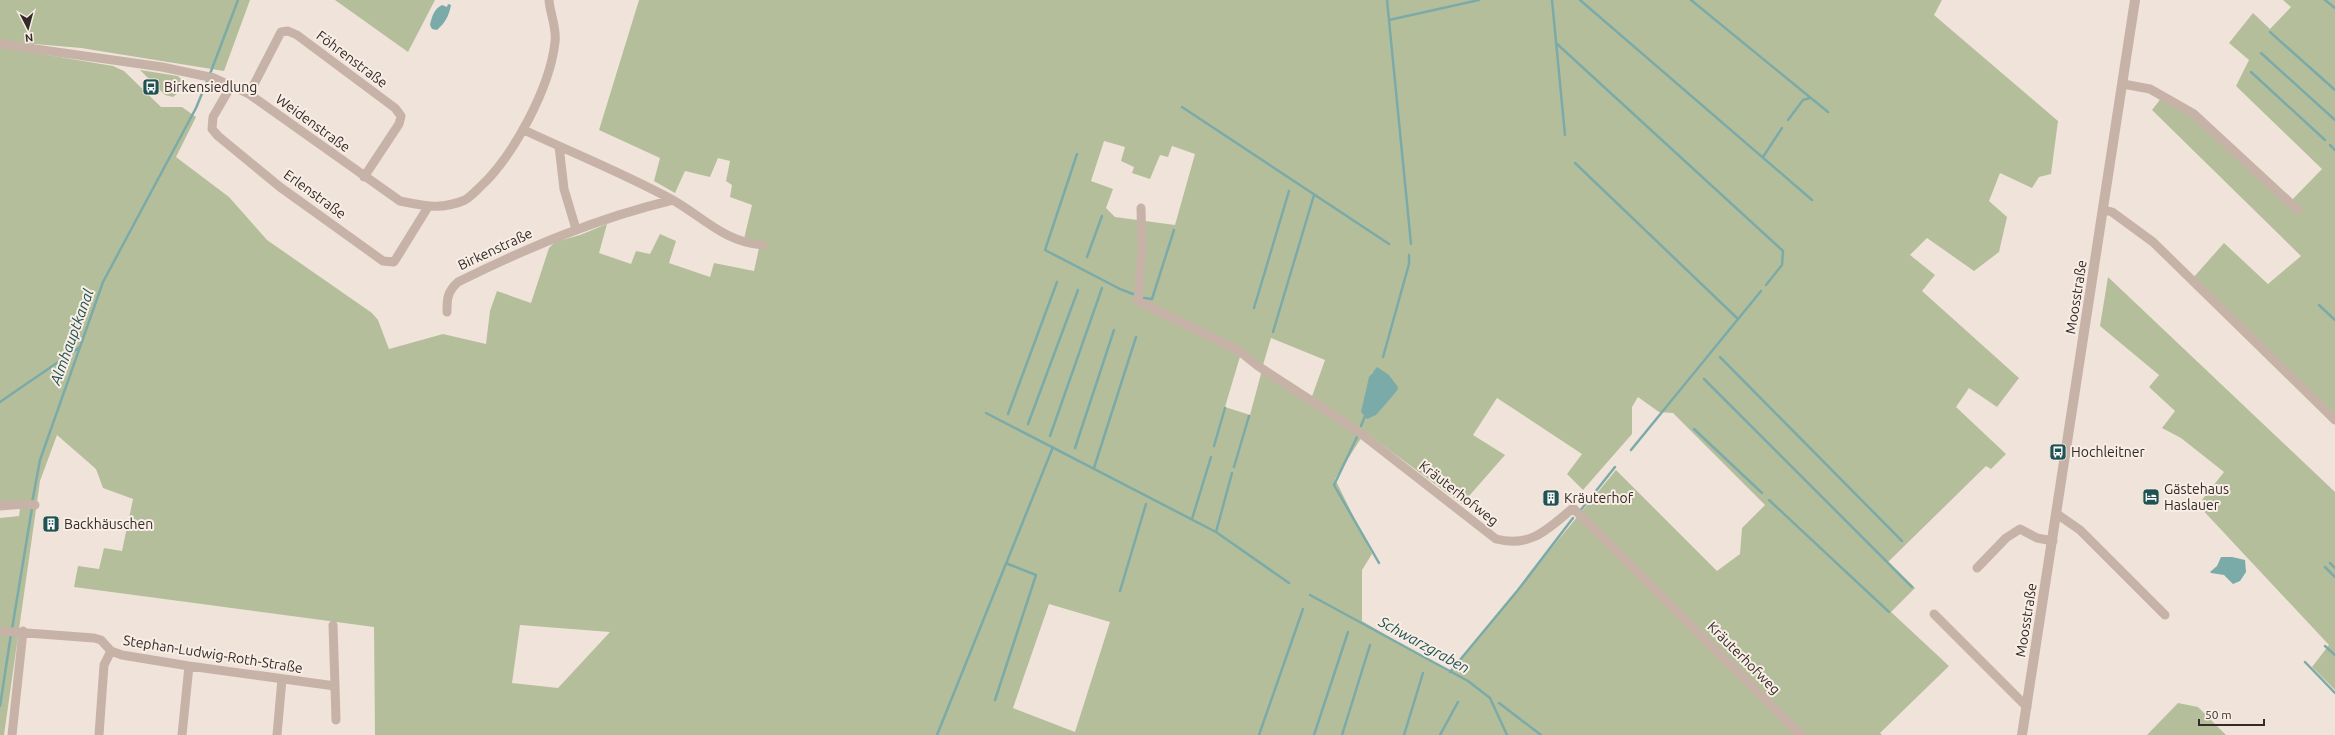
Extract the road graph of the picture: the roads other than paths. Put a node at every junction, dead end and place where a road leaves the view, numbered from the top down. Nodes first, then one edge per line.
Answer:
1 (549, 0) edge
2 (2135, 0) edge
3 (0, 44) edge
4 (2123, 84) junction
5 (231, 86) junction
6 (249, 94) junction
7 (524, 130) junction
8 (559, 146) junction
9 (364, 177) junction
10 (673, 200) junction
11 (428, 208) junction
12 (1140, 208) dead end
13 (2104, 210) junction
14 (2298, 210) dead end
15 (576, 229) junction
16 (763, 244) dead end
17 (447, 312) dead end
18 (2335, 420) edge
19 (32, 505) dead end
20 (0, 506) edge
21 (2057, 514) junction
22 (2053, 541) junction
23 (1977, 568) dead end
24 (1934, 614) dead end
25 (2165, 615) dead end
26 (333, 625) dead end
27 (3, 631) edge
28 (21, 631) junction
29 (111, 651) junction
30 (189, 666) junction
31 (282, 679) junction
32 (335, 686) junction
33 (2027, 707) junction
34 (336, 720) dead end
35 (12, 735) edge
36 (99, 735) edge
37 (182, 735) edge
38 (278, 735) edge
39 (1801, 735) edge
40 (2022, 735) edge

1 - 7 street
2 - 4 street, Moosstraße
3 - 5 street, Weidenstraße
4 - 13 street, Moosstraße
4 - 14 street
5 - 6 street, Weidenstraße
5 - 11 street, Erlenstraße
6 - 9 street, Weidenstraße
6 - 9 street, Föhrenstraße
7 - 8 street
7 - 11 street, Weidenstraße
8 - 10 street
8 - 15 street
9 - 11 street, Weidenstraße
10 - 15 street, Birkenstraße
10 - 16 street
12 - 39 street, Kräuterhofweg
13 - 18 street
13 - 21 street, Moosstraße
15 - 17 street, Birkenstraße
19 - 20 street
21 - 22 street, Moosstraße
21 - 25 street
22 - 23 street
22 - 33 street, Moosstraße
24 - 33 street
26 - 32 street
27 - 28 street, Stephan-Ludwig-Roth-Straße
28 - 29 street, Stephan-Ludwig-Roth-Straße
28 - 35 street
29 - 30 street, Stephan-Ludwig-Roth-Straße
29 - 36 street
30 - 31 street, Stephan-Ludwig-Roth-Straße
30 - 37 street
31 - 32 street, Stephan-Ludwig-Roth-Straße
31 - 38 street
32 - 34 street
33 - 40 street, Moosstraße

